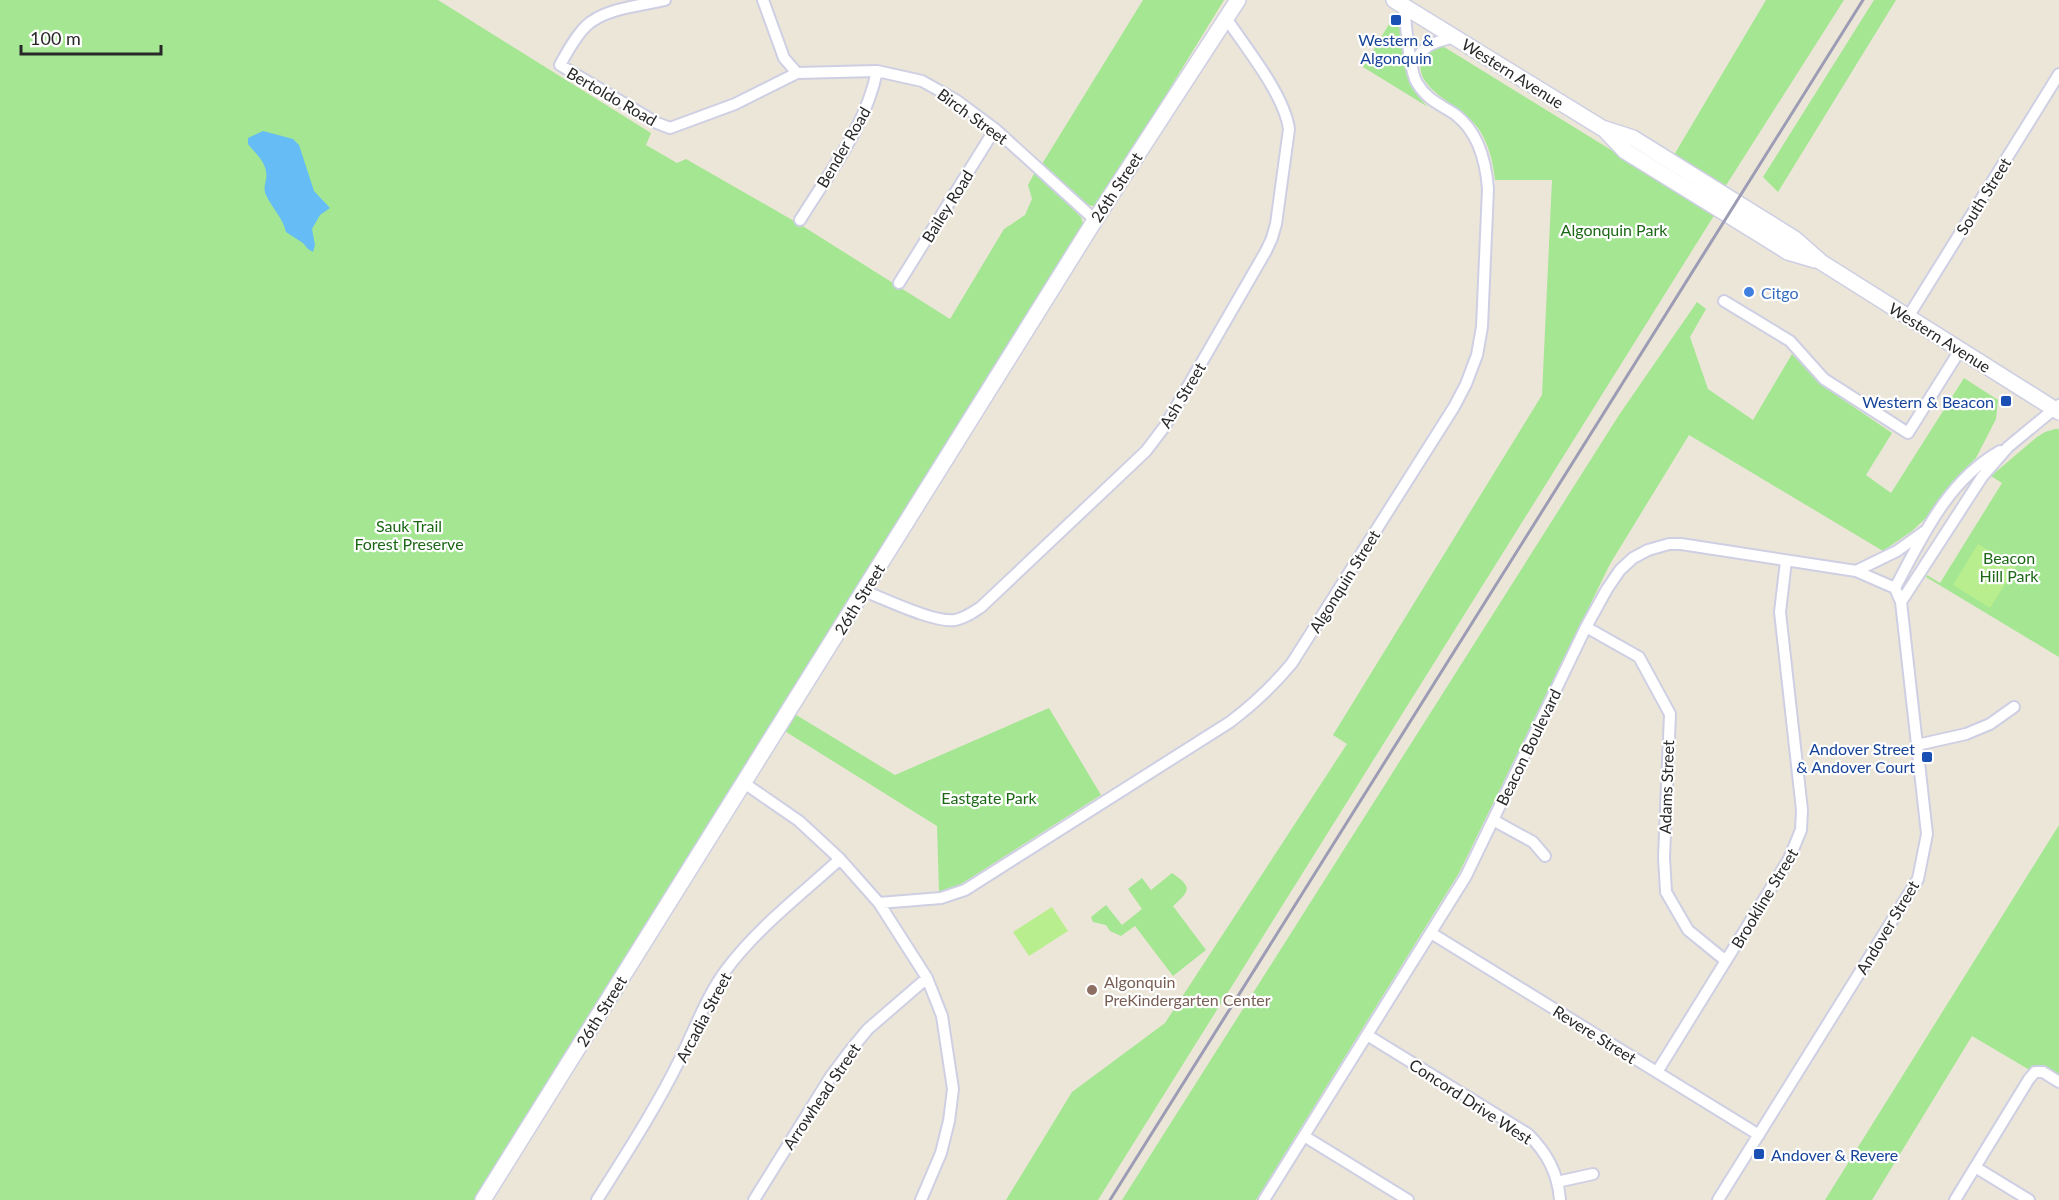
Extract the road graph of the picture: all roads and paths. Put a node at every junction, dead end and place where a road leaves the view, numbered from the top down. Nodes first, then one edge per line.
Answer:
1 (665, 0) edge
2 (763, 0) edge
3 (1238, 0) edge
4 (1399, 3) edge
5 (1226, 18) junction
6 (1455, 38) junction
7 (1412, 65) junction
8 (877, 71) junction
9 (797, 73) junction
10 (2059, 74) edge
11 (995, 129) junction
12 (800, 220) dead end
13 (1095, 220) junction
14 (899, 283) dead end
15 (1724, 301) dead end
16 (1908, 317) junction
17 (1960, 350) junction
18 (2057, 409) edge
19 (2008, 447) junction
20 (1925, 531) junction
21 (1786, 561) junction
22 (1857, 571) junction
23 (1895, 588) junction
24 (864, 591) junction
25 (1901, 602) junction
26 (1586, 627) junction
27 (2014, 708) dead end
28 (1917, 745) junction
29 (744, 783) junction
30 (1493, 820) junction
31 (1545, 856) dead end
32 (840, 859) junction
33 (879, 903) junction
34 (1431, 933) junction
35 (1726, 961) junction
36 (927, 978) junction
37 (1367, 1035) junction
38 (1657, 1072) junction
39 (2059, 1082) edge
40 (1758, 1135) junction
41 (1304, 1136) junction
42 (1975, 1167) junction
43 (1593, 1174) dead end
44 (1557, 1182) junction
45 (483, 1200) edge
46 (597, 1200) edge
47 (754, 1200) edge
48 (921, 1200) edge
49 (1264, 1200) edge
50 (1408, 1200) edge
51 (1560, 1200) edge
52 (1718, 1200) edge
53 (1955, 1200) edge
54 (2029, 1200) edge

1 - 9 street, Bertoldo Road
2 - 9 street
3 - 5 street, 26th Street
4 - 6 street, Western Avenue
4 - 7 street, Algonquin Street
5 - 13 street, 26th Street
5 - 24 street, Ash Street
6 - 7 street
6 - 16 street, Western Avenue
7 - 33 street, Algonquin Street
8 - 9 street, Birch Street
8 - 11 street, Birch Street
8 - 12 street, Bender Road
10 - 16 street, South Street
11 - 13 street, Birch Street
11 - 14 street, Bailey Road
13 - 24 street, 26th Street
15 - 17 street
16 - 17 street, Western Avenue
17 - 18 street, Western Avenue
18 - 19 street
19 - 20 street
19 - 25 street
20 - 22 street
20 - 23 street
21 - 22 street, Beacon Boulevard
21 - 26 street, Beacon Boulevard
21 - 35 street, Brookline Street
22 - 23 street
23 - 25 street, Andover Street
24 - 29 street, 26th Street
25 - 28 street, Andover Street
26 - 30 street, Beacon Boulevard
26 - 35 street, Adams Street
27 - 28 street
28 - 40 street, Andover Street
29 - 32 street
29 - 45 street, 26th Street
30 - 31 street
30 - 34 street, Beacon Boulevard
32 - 33 street
32 - 46 street, Arcadia Street
33 - 36 street
34 - 37 street, Beacon Boulevard
34 - 38 street, Revere Street
35 - 38 street, Brookline Street
36 - 47 street, Arrowhead Street
36 - 48 street
37 - 41 street, Beacon Boulevard
37 - 44 street, Concord Drive West
38 - 40 street, Revere Street
39 - 42 street
40 - 52 street, Andover Street
41 - 49 street, Beacon Boulevard
41 - 50 street
42 - 53 street
42 - 54 street
43 - 44 street
44 - 51 street, Concord Drive West

